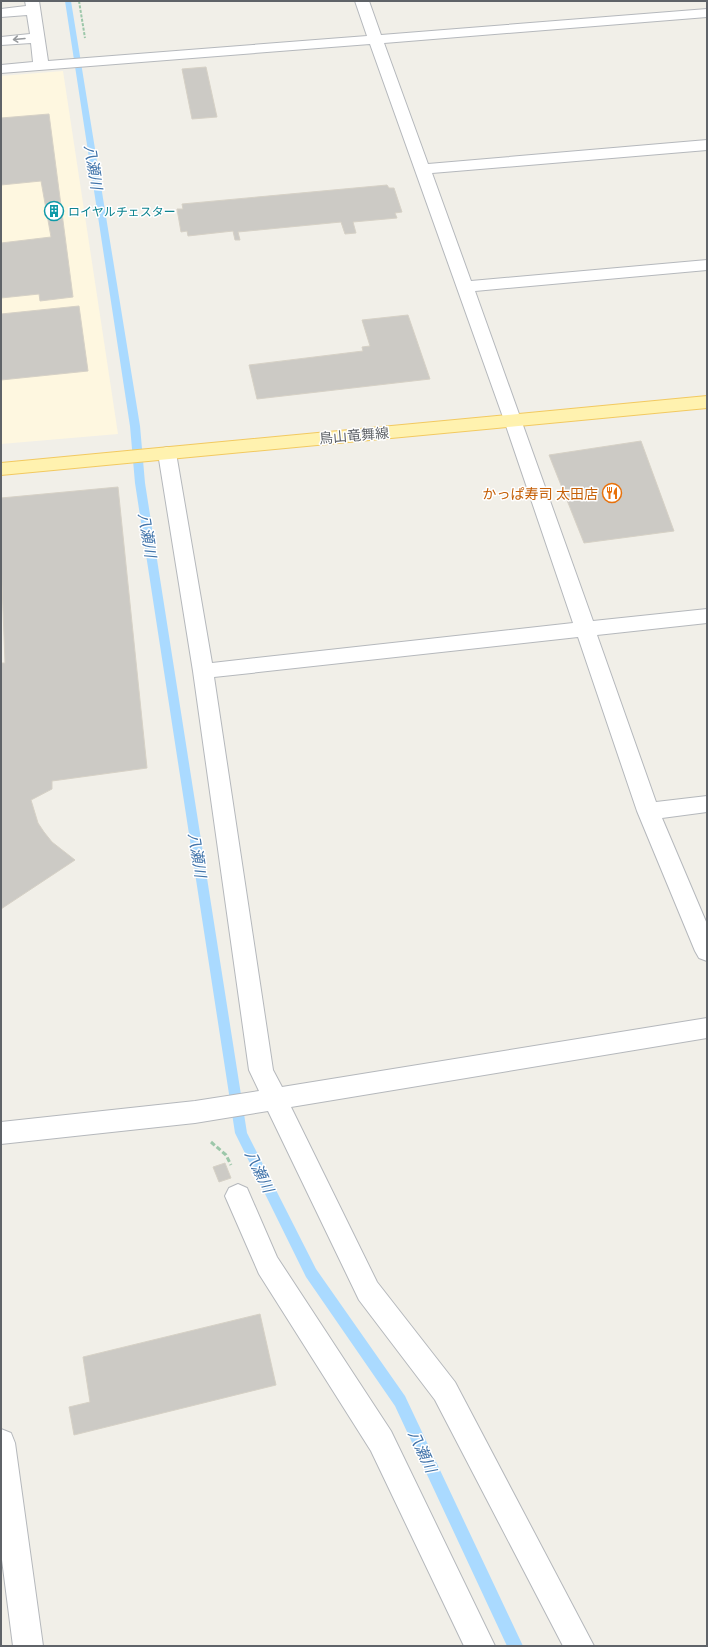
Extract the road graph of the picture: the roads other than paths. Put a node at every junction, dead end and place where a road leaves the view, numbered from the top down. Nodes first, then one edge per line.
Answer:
1 (362, 1) edge
2 (32, 5) edge
3 (707, 12) edge
4 (1, 13) edge
5 (37, 38) junction
6 (375, 40) junction
7 (1, 41) edge
8 (41, 65) junction
9 (1, 68) edge
10 (707, 145) edge
11 (422, 169) junction
12 (707, 265) edge
13 (465, 287) junction
14 (707, 402) edge
15 (514, 420) junction
16 (163, 453) junction
17 (1, 469) edge
18 (707, 616) edge
19 (585, 629) junction
20 (203, 671) junction
21 (707, 804) edge
22 (648, 811) junction
23 (707, 950) edge
24 (707, 1028) edge
25 (275, 1100) junction
26 (1, 1133) edge
27 (238, 1196) road end
28 (1, 1443) edge
29 (28, 1646) edge
30 (480, 1646) edge
31 (579, 1646) edge

1 - 6 street
2 - 4 street
2 - 5 street
3 - 6 street
5 -> 7 street
5 - 8 street
6 - 8 street
6 - 11 street
8 - 9 street
10 - 11 street
11 - 13 street
12 - 13 street
13 - 15 street
14 - 15 main road, 鳥山竜舞線
15 - 16 main road, 鳥山竜舞線
15 - 19 street
16 - 17 main road, 鳥山竜舞線
16 - 20 street
18 - 19 street
19 - 20 street
19 - 22 street
20 - 25 street
21 - 22 street
22 - 23 street
24 - 25 street
25 - 26 street
25 - 31 street
27 - 30 street
28 - 29 street

